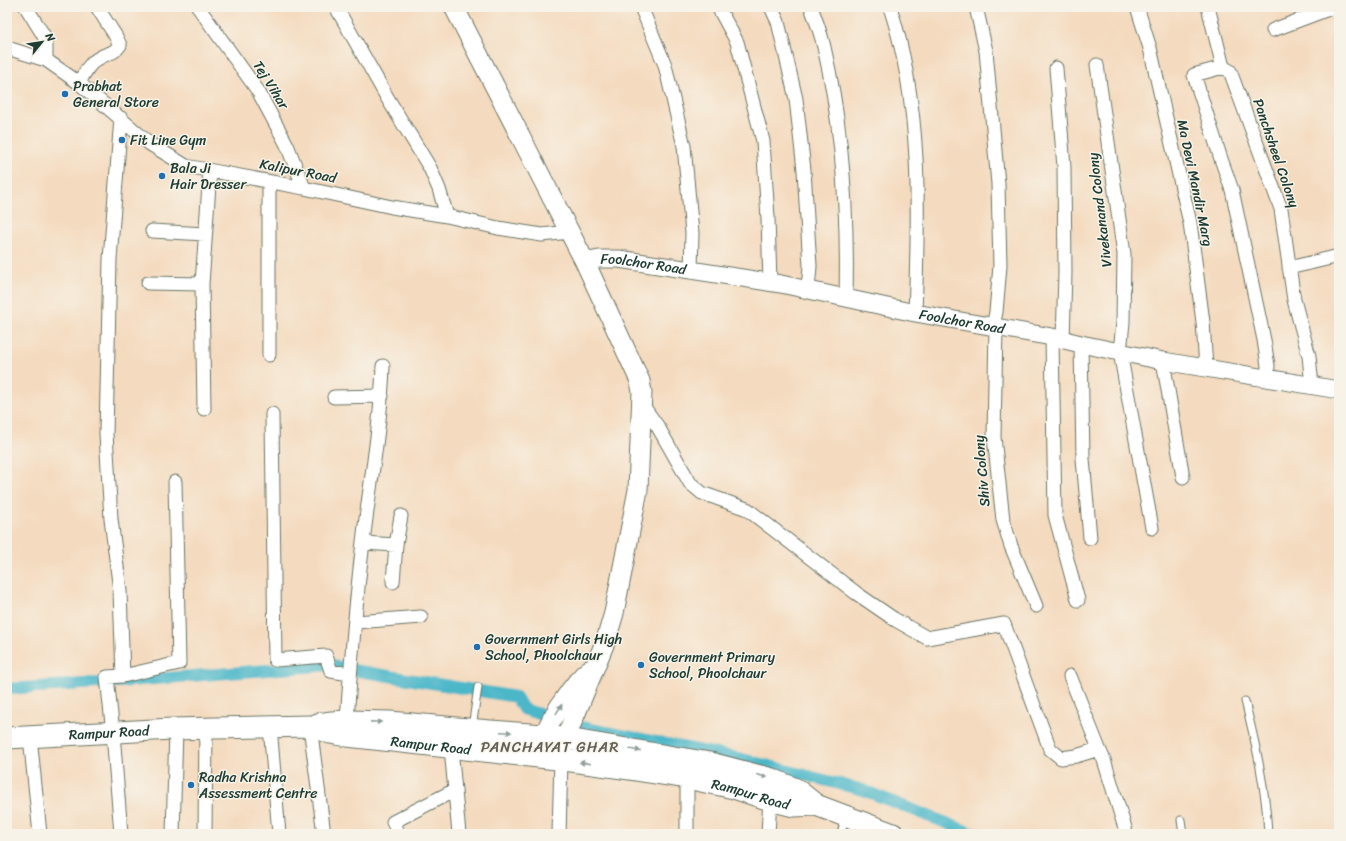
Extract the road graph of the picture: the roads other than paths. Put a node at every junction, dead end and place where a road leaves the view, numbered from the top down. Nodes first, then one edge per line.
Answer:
1 (26, 7) edge
2 (97, 7) edge
3 (198, 7) edge
4 (336, 7) edge
5 (454, 7) edge
6 (641, 7) edge
7 (718, 7) edge
8 (771, 7) edge
9 (811, 7) edge
10 (890, 7) edge
11 (976, 7) edge
12 (1136, 7) edge
13 (1208, 7) edge
14 (1334, 7) edge
15 (1339, 16) edge
16 (1273, 30) dead end
17 (7, 48) edge
18 (46, 60) junction
19 (1097, 65) dead end
20 (1223, 67) junction
21 (1056, 68) dead end
22 (79, 83) junction
23 (121, 118) junction
24 (210, 171) junction
25 (269, 182) junction
26 (304, 188) junction
27 (447, 216) junction
28 (152, 231) dead end
29 (569, 232) junction
30 (205, 234) junction
31 (1339, 256) edge
32 (585, 262) junction
33 (1290, 268) junction
34 (691, 270) junction
35 (770, 282) junction
36 (148, 283) dead end
37 (202, 284) junction
38 (808, 290) junction
39 (846, 298) junction
40 (915, 313) junction
41 (995, 326) junction
42 (1058, 338) junction
43 (1081, 344) junction
44 (1120, 352) junction
45 (269, 355) dead end
46 (1164, 361) junction
47 (383, 366) dead end
48 (1206, 368) junction
49 (1267, 379) junction
50 (1312, 386) junction
51 (1339, 390) edge
52 (382, 396) junction
53 (334, 397) dead end
54 (641, 403) junction
55 (204, 409) dead end
56 (272, 414) dead end
57 (1183, 477) dead end
58 (176, 482) dead end
59 (401, 516) dead end
60 (1152, 528) dead end
61 (1090, 538) dead end
62 (363, 543) junction
63 (396, 545) junction
64 (393, 582) dead end
65 (1078, 600) dead end
66 (1036, 606) dead end
67 (421, 617) dead end
68 (356, 622) junction
69 (596, 664) junction
70 (351, 669) junction
71 (123, 676) junction
72 (1070, 676) dead end
73 (478, 687) dead end
74 (1245, 701) dead end
75 (347, 721) junction
76 (270, 726) junction
77 (310, 726) junction
78 (206, 728) junction
79 (176, 729) junction
80 (472, 730) junction
81 (113, 733) junction
82 (544, 735) junction
83 (30, 737) junction
84 (7, 738) edge
85 (566, 738) junction
86 (451, 748) junction
87 (1099, 750) junction
88 (552, 759) junction
89 (687, 778) junction
90 (455, 790) junction
91 (770, 800) junction
92 (816, 805) junction
93 (1181, 820) dead end
94 (843, 825) edge
95 (40, 834) edge
96 (121, 834) edge
97 (173, 834) edge
98 (205, 834) edge
99 (280, 834) edge
100 (324, 834) edge
101 (399, 834) edge
102 (459, 834) edge
103 (559, 834) edge
104 (687, 834) edge
105 (768, 834) edge
106 (893, 834) edge
107 (1126, 834) edge
108 (1183, 834) edge
109 (1268, 834) edge

1 - 18 street
2 - 22 street
3 - 26 street, Tej Vihar
4 - 27 street
5 - 29 main road
6 - 34 street
7 - 35 street
8 - 38 street
9 - 39 street
10 - 40 street
11 - 41 street, Shiv Colony
12 - 48 street, Ma Devi Mandir Marg
13 - 20 street, Panchsheel Colony
14 - 15 street
14 - 16 street
17 - 18 street, Kalipur Road
18 - 22 street, Kalipur Road
19 - 44 street, Vivekanand Colony
20 - 33 street, Panchsheel Colony
20 - 49 street
21 - 42 street
22 - 23 street, Kalipur Road
23 - 24 street, Kalipur Road
23 - 71 street
24 - 25 street, Kalipur Road
24 - 30 street
25 - 26 street, Kalipur Road
25 - 45 street
26 - 27 street, Kalipur Road
27 - 29 street, Kalipur Road
28 - 30 street
29 - 32 main road
30 - 37 street
31 - 33 street
32 - 34 street, Foolchor Road
32 - 54 main road
33 - 50 street, Panchsheel Colony
34 - 35 street, Foolchor Road
35 - 38 street, Foolchor Road
36 - 37 street
37 - 55 street
38 - 39 street, Foolchor Road
39 - 40 street, Foolchor Road
40 - 41 street, Foolchor Road
41 - 42 street, Foolchor Road
41 - 66 street, Shiv Colony
42 - 43 street, Foolchor Road
42 - 65 street
43 - 44 street, Foolchor Road
43 - 61 street
44 - 46 street, Foolchor Road
44 - 60 street, Vivekanand Colony
46 - 48 street, Foolchor Road
46 - 57 street
47 - 52 street
48 - 49 street, Foolchor Road
49 - 50 street, Foolchor Road
50 - 51 street, Foolchor Road
52 - 53 street
52 - 62 street
54 - 69 main road
54 - 87 street
56 - 70 street
58 - 71 street
59 - 63 street
62 - 63 street
62 - 68 street
63 - 64 street
67 - 68 street
68 - 70 street
82 -> 69 main road
69 - 85 main road
70 - 75 street
71 - 81 street
72 - 87 street
73 - 80 lane
74 - 109 lane
75 - 77 main road
75 -> 80 main road
76 - 77 main road, Rampur Road
76 - 78 main road, Rampur Road
76 - 99 street
77 - 86 main road, Rampur Road
77 - 100 street
78 - 79 main road, Rampur Road
78 - 98 street
79 - 81 main road, Rampur Road
79 - 97 street
80 -> 82 main road
81 - 83 main road, Rampur Road
81 - 96 street
82 - 85 main road
82 - 88 main road
83 - 84 main road, Rampur Road
83 - 95 street
85 - 88 main road
85 -> 92 main road
86 - 88 main road, Rampur Road
86 - 90 street
87 - 107 street
89 -> 88 main road, Rampur Road
88 - 103 street
89 - 91 main road, Rampur Road
89 - 104 street
90 - 101 street
90 - 102 street
91 - 92 main road, Rampur Road
91 - 105 street
92 - 94 main road, Rampur Road
93 - 108 lane
94 - 106 main road, Rampur Road

